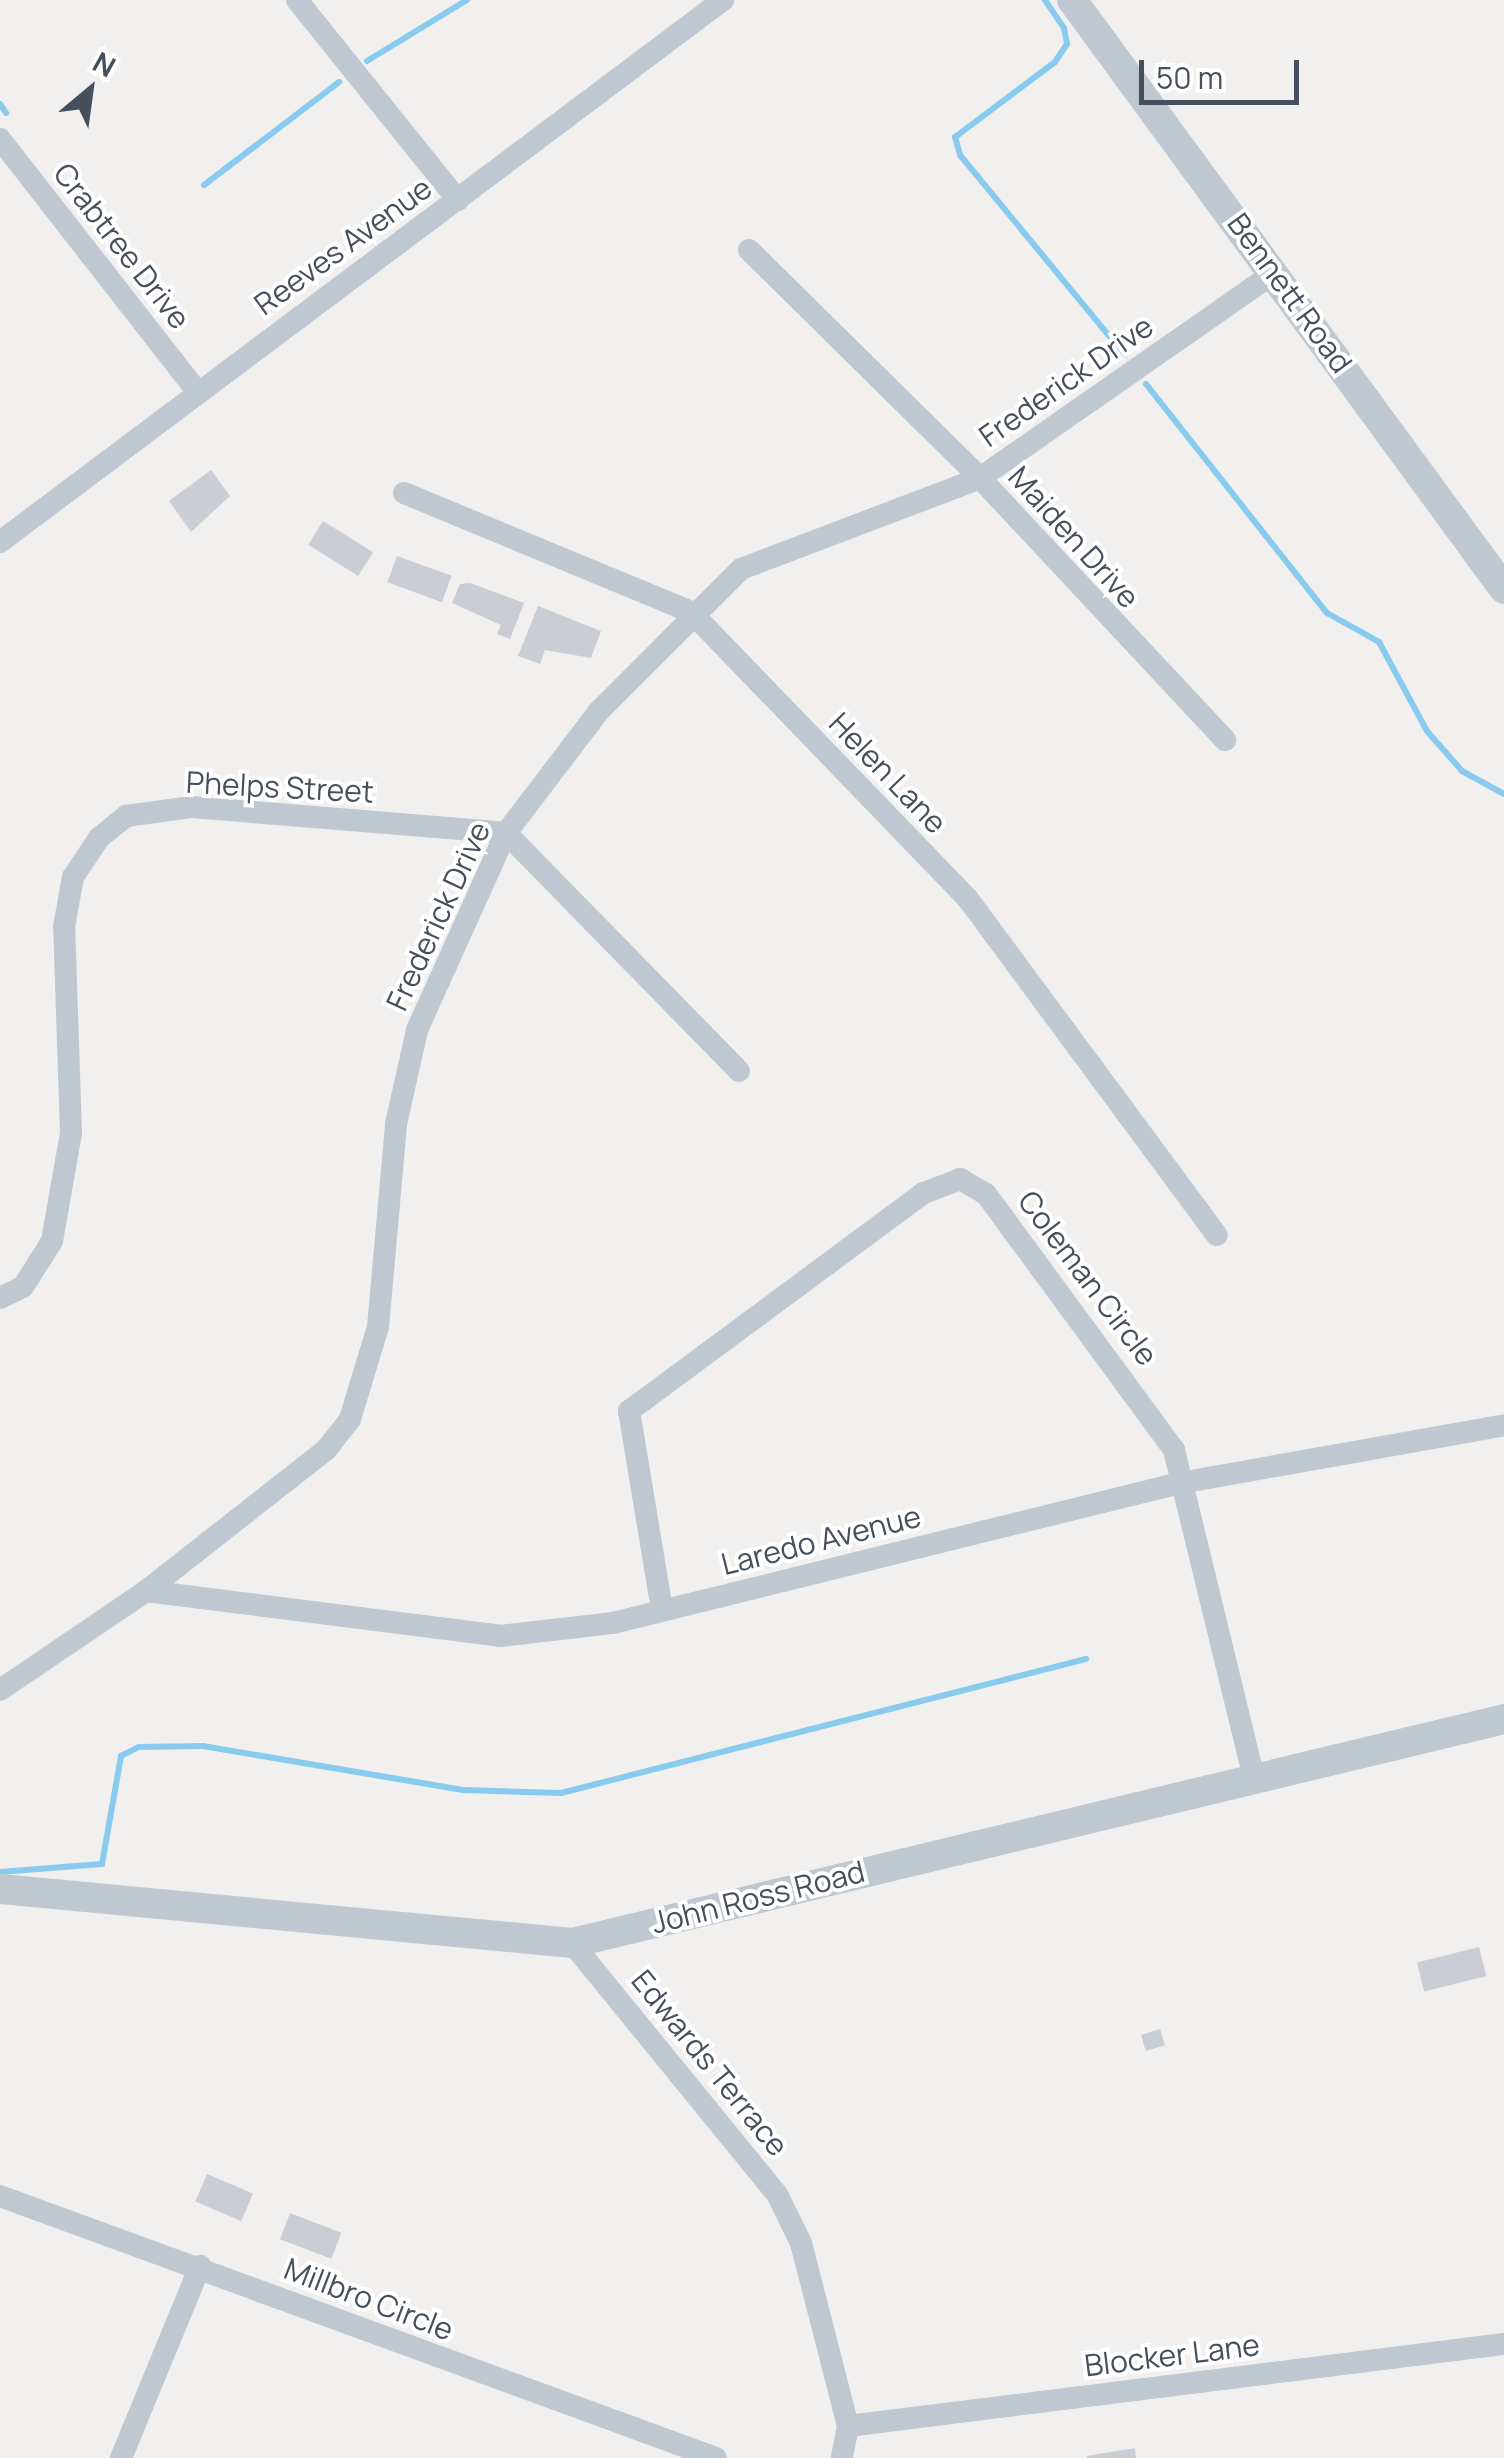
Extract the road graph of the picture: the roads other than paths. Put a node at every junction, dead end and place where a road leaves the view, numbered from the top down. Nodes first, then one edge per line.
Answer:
1 (297, 0) edge
2 (723, 0) edge
3 (1072, 0) edge
4 (0, 139) edge
5 (458, 200) junction
6 (749, 250) dead end
7 (1275, 272) junction
8 (198, 390) junction
9 (980, 478) junction
10 (404, 494) dead end
11 (0, 542) edge
12 (1504, 589) edge
13 (691, 612) junction
14 (1225, 740) dead end
15 (506, 834) junction
16 (738, 1071) dead end
17 (1216, 1235) dead end
18 (0, 1298) edge
19 (1504, 1426) edge
20 (1180, 1483) junction
21 (146, 1590) junction
22 (662, 1610) junction
23 (0, 1690) edge
24 (1504, 1720) edge
25 (1253, 1775) junction
26 (0, 1889) edge
27 (572, 1944) junction
28 (0, 2196) edge
29 (200, 2266) junction
30 (1504, 2344) edge
31 (848, 2426) junction
32 (121, 2458) edge
33 (716, 2458) edge
34 (842, 2458) edge

1 - 5 street
2 - 5 street, Reeves Avenue
3 - 7 street, Bennett Road
4 - 8 street, Crabtree Drive
5 - 8 street, Reeves Avenue
6 - 9 street, Maiden Drive
7 - 9 street, Frederick Drive
7 - 12 street, Bennett Road
8 - 11 street, Reeves Avenue
9 - 13 street, Frederick Drive
9 - 14 street, Maiden Drive
10 - 13 street, Helen Lane
13 - 15 street, Frederick Drive
13 - 17 street, Helen Lane
15 - 16 street
15 - 18 street, Phelps Street
15 - 21 street, Frederick Drive
19 - 20 street, Laredo Avenue
20 - 22 street, Laredo Avenue
20 - 22 street, Coleman Circle
20 - 25 street, Coleman Circle
21 - 22 street, Laredo Avenue
21 - 23 street, Frederick Drive
24 - 25 street, John Ross Road
25 - 27 street, John Ross Road
26 - 27 street, John Ross Road
27 - 31 street, Edwards Terrace
28 - 29 street, Millbro Circle
29 - 32 street
29 - 33 street, Millbro Circle
30 - 31 street, Blocker Lane
31 - 34 street, Edwards Terrace

